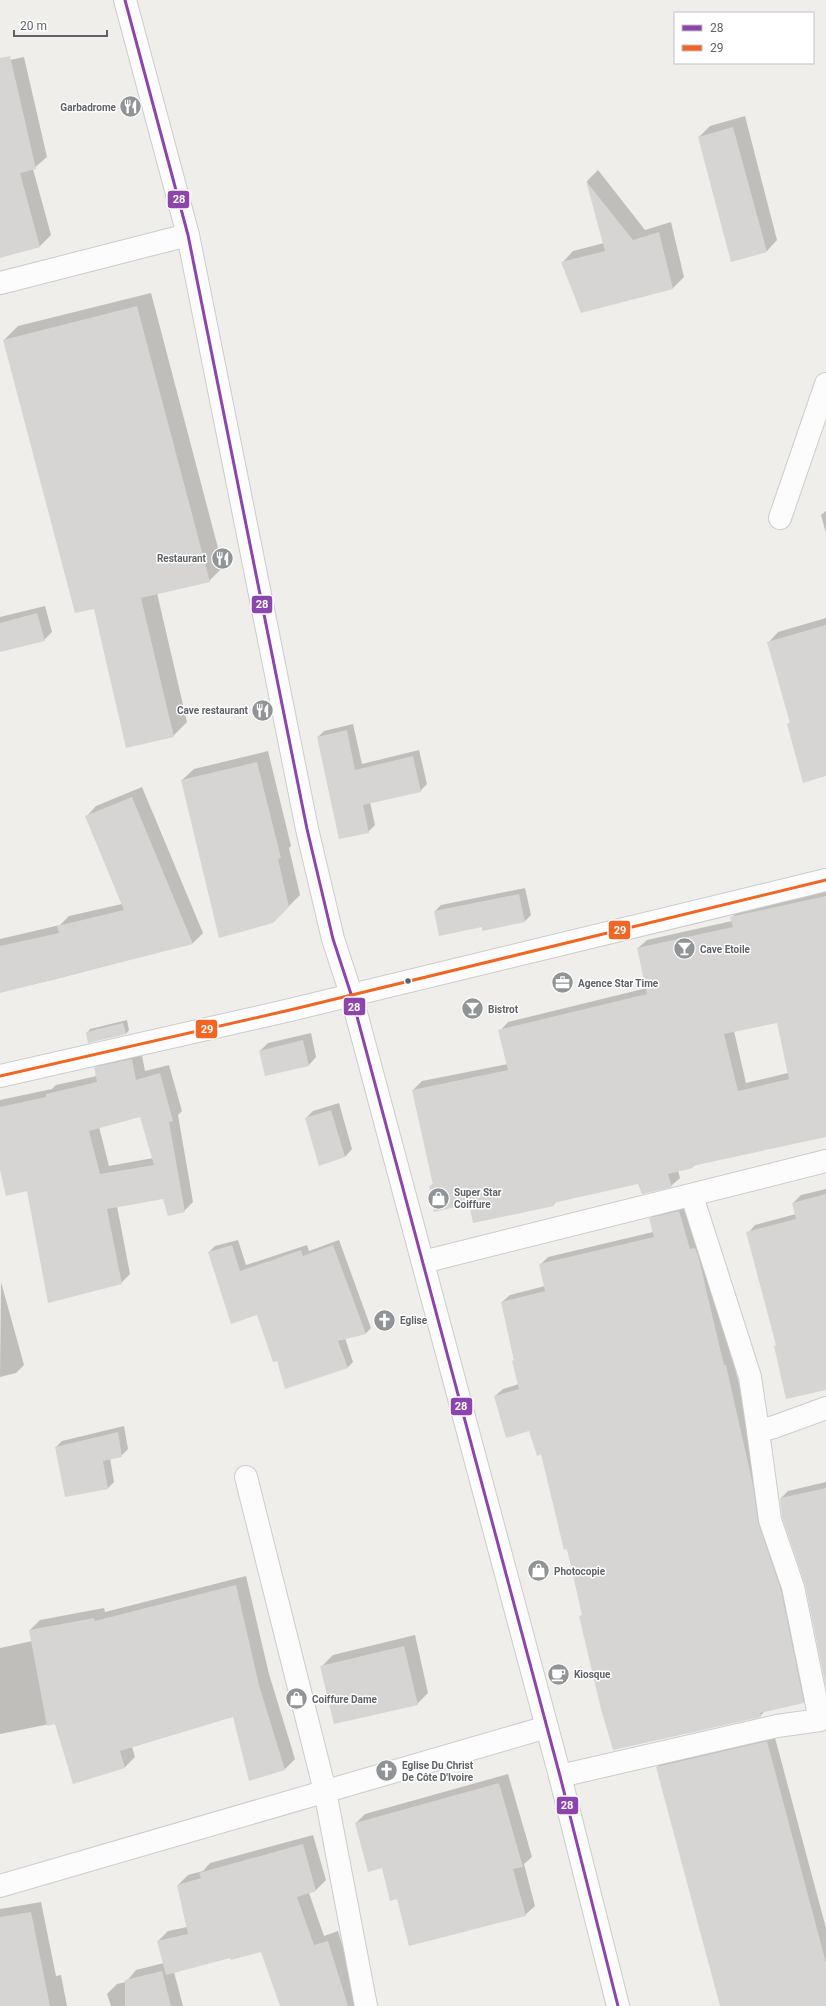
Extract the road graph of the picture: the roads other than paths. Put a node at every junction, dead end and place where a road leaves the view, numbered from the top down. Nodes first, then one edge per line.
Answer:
1 (126, 0) edge
2 (188, 235) junction
3 (0, 283) edge
4 (826, 384) edge
5 (780, 518) dead end
6 (826, 880) edge
7 (351, 994) junction
8 (0, 1076) edge
9 (826, 1161) edge
10 (692, 1196) junction
11 (423, 1262) junction
12 (826, 1408) edge
13 (758, 1431) junction
14 (246, 1477) dead end
15 (547, 1727) junction
16 (560, 1776) junction
17 (325, 1791) junction
18 (0, 1886) edge
19 (366, 2006) edge
20 (618, 2006) edge

1 - 2 street
2 - 3 street
2 - 7 street
4 - 5 street
6 - 7 street
7 - 8 street
7 - 11 street
9 - 10 street
10 - 11 street
10 - 13 street
11 - 15 street
12 - 13 street
13 - 16 street
14 - 17 street
15 - 16 street
15 - 17 street
16 - 20 street
17 - 18 street
17 - 19 street

